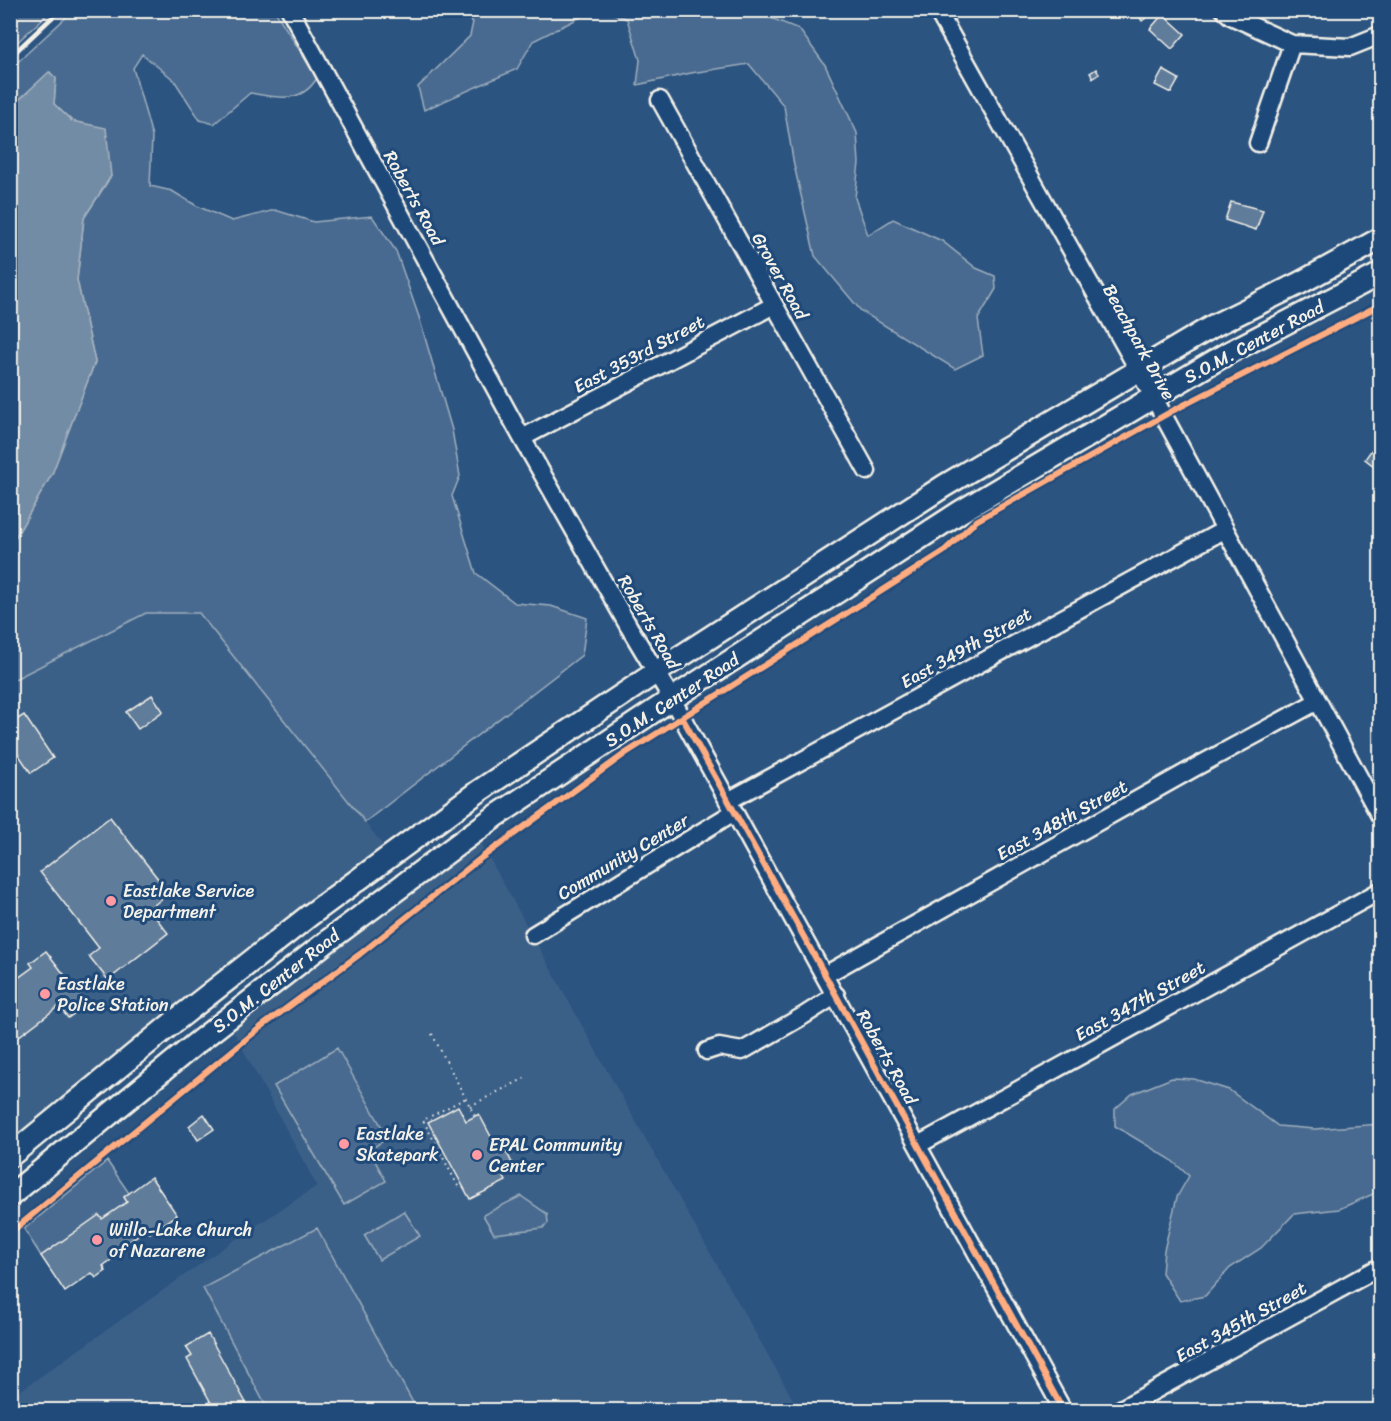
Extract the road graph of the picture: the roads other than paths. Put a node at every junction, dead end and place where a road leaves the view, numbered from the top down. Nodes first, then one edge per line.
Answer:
1 (290, 10) edge
2 (937, 10) edge
3 (1224, 10) edge
4 (1380, 35) edge
5 (1292, 44) junction
6 (660, 100) dead end
7 (1258, 143) dead end
8 (1380, 239) edge
9 (1380, 274) edge
10 (774, 305) junction
11 (1138, 372) junction
12 (1154, 398) junction
13 (522, 438) junction
14 (867, 471) dead end
15 (1224, 530) junction
16 (655, 673) junction
17 (672, 699) junction
18 (1318, 700) junction
19 (731, 807) junction
20 (1380, 816) edge
21 (1380, 891) edge
22 (533, 935) dead end
23 (825, 975) junction
24 (836, 995) junction
25 (707, 1051) dead end
26 (918, 1145) junction
27 (10, 1156) edge
28 (10, 1196) edge
29 (1380, 1267) edge
30 (1063, 1410) edge
31 (1119, 1410) edge

1 - 13 street, Roberts Road
2 - 11 street, Beachpark Drive
3 - 5 street
4 - 5 street
5 - 7 street
6 - 10 street, Grover Road
8 - 11 main road, S.O.M. Center Road
9 - 12 main road, S.O.M. Center Road
10 - 13 street, East 353rd Street
10 - 14 street, Grover Road
11 - 12 street, Beachpark Drive
11 - 16 main road, S.O.M. Center Road
12 - 15 street, Beachpark Drive
12 - 17 main road, S.O.M. Center Road
13 - 16 street, Roberts Road
15 - 18 street, Beachpark Drive
15 - 19 street, East 349th Street
16 - 17 street, Roberts Road
16 - 27 main road, S.O.M. Center Road
17 - 19 street, Roberts Road
17 - 28 main road, S.O.M. Center Road
18 - 20 street, Beachpark Drive
18 - 23 street, East 348th Street
19 - 22 street, Community Center
19 - 23 street, Roberts Road
21 - 26 street, East 347th Street
23 - 24 street, Roberts Road
24 - 25 street
24 - 26 street, Roberts Road
26 - 30 street, Roberts Road
29 - 31 street, East 345th Street

